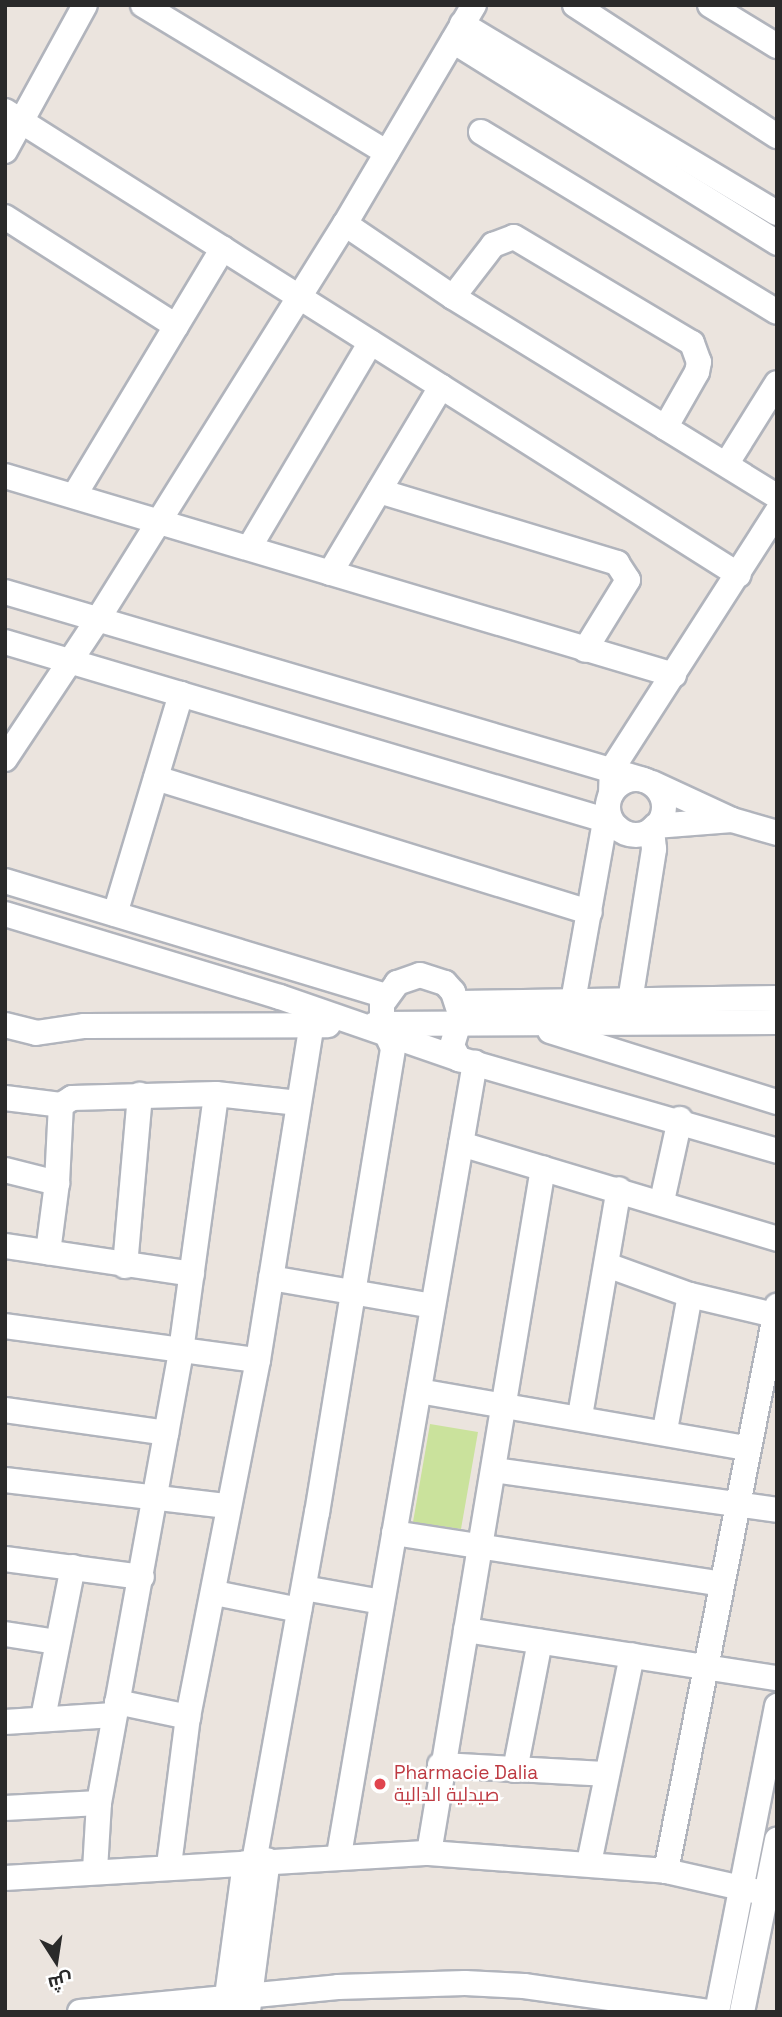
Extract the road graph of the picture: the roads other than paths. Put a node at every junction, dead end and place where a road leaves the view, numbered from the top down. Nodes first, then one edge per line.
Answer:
1 (85, 5) edge
2 (144, 5) edge
3 (575, 5) edge
4 (710, 5) edge
5 (463, 23) edge
6 (773, 35) edge
7 (14, 116) edge
8 (481, 132) dead end
9 (777, 136) edge
10 (5, 151) edge
11 (387, 153) junction
12 (777, 213) edge
13 (5, 217) edge
14 (345, 224) junction
15 (777, 243) edge
16 (223, 248) junction
17 (296, 295) junction
18 (453, 297) junction
19 (777, 312) edge
20 (176, 326) junction
21 (371, 342) junction
22 (777, 383) edge
23 (442, 387) junction
24 (665, 428) junction
25 (727, 463) junction
26 (5, 476) edge
27 (379, 491) junction
28 (74, 496) junction
29 (777, 496) edge
30 (777, 512) edge
31 (159, 521) junction
32 (249, 548) junction
33 (330, 573) junction
34 (738, 575) junction
35 (5, 592) edge
36 (98, 619) junction
37 (5, 642) edge
38 (585, 650) junction
39 (71, 662) junction
40 (674, 675) junction
41 (181, 694) junction
42 (9, 746) edge
43 (611, 769) junction
44 (156, 778) junction
45 (648, 781) junction
46 (611, 811) junction
47 (732, 820) junction
48 (654, 828) junction
49 (777, 833) edge
50 (5, 881) edge
51 (590, 912) junction
52 (5, 914) edge
53 (115, 914) junction
54 (386, 996) junction
55 (777, 998) edge
56 (630, 1000) junction
57 (573, 1001) junction
58 (459, 1014) junction
59 (777, 1022) edge
60 (5, 1024) edge
61 (349, 1024) junction
62 (528, 1024) junction
63 (312, 1030) dead end
64 (386, 1031) junction
65 (467, 1061) junction
66 (216, 1094) junction
67 (141, 1095) junction
68 (5, 1098) edge
69 (777, 1102) edge
70 (299, 1103) junction
71 (61, 1105) junction
72 (680, 1119) junction
73 (461, 1144) junction
74 (777, 1151) edge
75 (543, 1168) junction
76 (5, 1170) edge
77 (57, 1183) junction
78 (619, 1189) junction
79 (662, 1201) junction
80 (777, 1239) edge
81 (5, 1246) edge
82 (48, 1252) junction
83 (607, 1265) junction
84 (125, 1266) junction
85 (192, 1274) junction
86 (271, 1278) junction
87 (351, 1292) junction
88 (690, 1295) junction
89 (433, 1306) junction
90 (776, 1311) edge
91 (5, 1326) edge
92 (181, 1351) junction
93 (258, 1360) junction
94 (419, 1391) junction
95 (505, 1408) junction
96 (5, 1410) edge
97 (580, 1416) junction
98 (665, 1430) junction
99 (166, 1433) junction
100 (747, 1448) junction
101 (494, 1470) junction
102 (5, 1480) edge
103 (156, 1500) junction
104 (739, 1504) junction
105 (227, 1506) junction
106 (777, 1510) edge
107 (394, 1533) junction
108 (481, 1550) junction
109 (5, 1559) edge
110 (73, 1567) junction
111 (142, 1577) junction
112 (722, 1584) junction
113 (215, 1593) junction
114 (301, 1599) junction
115 (382, 1602) junction
116 (467, 1630) junction
117 (5, 1634) edge
118 (540, 1641) junction
119 (57, 1643) junction
120 (632, 1655) junction
121 (704, 1667) junction
122 (777, 1678) edge
123 (777, 1706) edge
124 (115, 1709) junction
125 (188, 1717) junction
126 (43, 1718) junction
127 (5, 1722) edge
128 (440, 1765) junction
129 (515, 1770) junction
130 (606, 1774) junction
131 (99, 1803) junction
132 (5, 1808) edge
133 (777, 1840) edge
134 (429, 1853) junction
135 (339, 1855) junction
136 (256, 1862) junction
137 (589, 1863) junction
138 (169, 1865) junction
139 (95, 1870) junction
140 (666, 1871) junction
141 (5, 1878) edge
142 (741, 1889) junction
143 (771, 1895) edge
144 (236, 2004) edge
145 (80, 2012) edge
146 (710, 2012) edge
147 (717, 2012) edge
148 (743, 2012) edge

1 - 7 street
2 - 11 street
3 - 9 street
4 - 6 street
5 - 11 street
5 - 12 street
5 - 15 street
7 - 10 street
7 - 16 street
8 - 19 street
11 - 14 street
13 - 20 street
14 - 17 street
14 - 18 street
16 - 17 street
16 - 20 street
17 - 21 street
17 - 31 street
18 - 24 street
18 - 24 street
20 - 28 street
21 - 23 street
21 - 32 street
22 - 25 street
23 - 27 street
23 - 34 street
24 - 25 street
25 - 29 street
26 - 28 street
27 - 33 street
27 - 38 street
28 - 31 street
30 - 34 street
31 - 32 street
31 - 36 street
32 - 33 street
33 - 38 street
34 - 40 street
35 - 36 street
36 - 39 street
36 - 43 street
37 - 39 street
38 - 40 street
39 - 41 street
39 - 42 street
40 - 43 street
41 - 44 street
41 - 46 street
43 - 45 street
43 - 46 street
44 - 51 street
44 - 53 street
45 - 46 street
45 - 47 street
45 - 48 street
46 - 48 street
46 - 51 street
47 - 48 street
47 - 49 street
48 - 56 street
50 - 53 street
51 - 57 street
52 - 61 street
53 - 54 street
54 - 58 street
54 - 64 street
55 - 56 street
56 - 57 street
57 - 58 street
58 - 62 street
58 - 64 street
58 - 65 street
59 - 62 street
60 - 61 street
61 - 64 street
62 - 69 street
63 - 70 street
64 - 65 street
64 - 87 street
65 - 72 street
65 - 73 street
66 - 67 street
66 - 70 street
66 - 85 street
67 - 71 street
67 - 84 street
68 - 71 street
70 - 86 street
71 - 77 street
72 - 74 street
72 - 79 street
73 - 75 street
73 - 89 street
75 - 78 street
75 - 95 street
76 - 77 street
77 - 82 street
78 - 79 street
78 - 83 street
79 - 80 street
81 - 82 street
82 - 84 street
83 - 88 street
83 - 97 street
84 - 85 street
85 - 92 street
86 - 87 street
86 - 93 street
87 - 89 street
87 - 114 street
88 - 90 street
88 - 98 street
89 - 94 street
90 - 100 street
91 - 92 street
92 - 93 street
92 - 99 street
93 - 105 street
94 - 95 street
94 - 107 street
95 - 97 street
95 - 101 street
96 - 99 street
97 - 98 street
98 - 100 street
99 - 103 street
100 - 104 street
101 - 104 street
101 - 108 street
102 - 103 street
103 - 105 street
103 - 111 street
104 - 106 street
104 - 112 street
105 - 113 street
107 - 108 street
107 - 115 street
108 - 112 street
108 - 116 street
109 - 110 street
110 - 111 street
110 - 119 street
111 - 124 street
112 - 121 street
113 - 114 street
113 - 125 street
114 - 115 street
114 - 136 street
115 - 135 street
116 - 118 street
116 - 128 street
117 - 119 street
118 - 120 street
118 - 129 street
119 - 126 street
120 - 121 street
120 - 130 street
121 - 122 street
121 - 140 street
123 - 142 street
124 - 125 street
124 - 126 street
124 - 131 street
125 - 138 street
126 - 127 street
128 - 129 street
128 - 134 street
129 - 130 street
130 - 137 street
131 - 132 street
131 - 139 street
133 - 143 street
134 - 135 street
134 - 137 street
135 - 136 street
136 - 138 street
136 - 144 street
137 - 140 street
138 - 139 street
139 - 141 street
140 - 142 street
142 - 143 street
142 - 147 street
143 - 148 street
144 - 145 street
144 - 146 street

